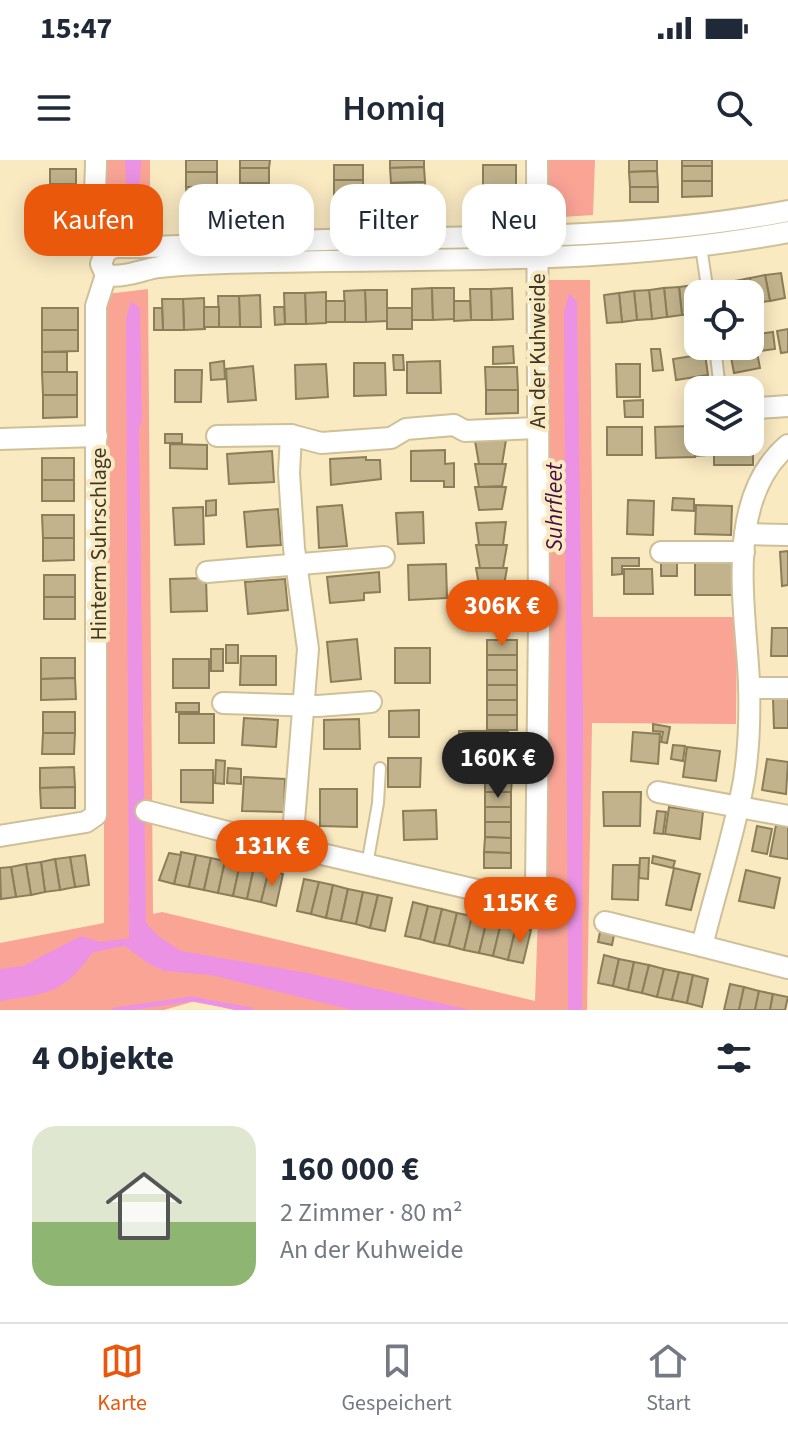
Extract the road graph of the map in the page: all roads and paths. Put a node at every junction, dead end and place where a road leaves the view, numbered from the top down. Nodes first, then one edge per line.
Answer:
1 (96, 160) edge
2 (537, 160) edge
3 (96, 184) edge
4 (537, 184) edge
5 (788, 211) edge
6 (788, 232) edge
7 (163, 245) edge
8 (566, 245) edge
9 (462, 246) edge
10 (701, 246) junction
11 (566, 252) edge
12 (462, 253) edge
13 (104, 256) edge
14 (537, 256) edge
15 (106, 275) junction
16 (706, 280) edge
17 (788, 406) edge
18 (764, 408) edge
19 (537, 428) junction
20 (291, 435) junction
21 (97, 436) junction
22 (217, 436) dead end
23 (0, 439) edge
24 (788, 445) edge
25 (788, 535) edge
26 (745, 543) junction
27 (661, 552) dead end
28 (384, 557) dead end
29 (296, 566) junction
30 (207, 572) dead end
31 (749, 688) junction
32 (788, 688) edge
33 (371, 702) dead end
34 (223, 703) dead end
35 (301, 706) junction
36 (380, 768) dead end
37 (658, 792) dead end
38 (736, 806) junction
39 (146, 811) dead end
40 (788, 816) edge
41 (0, 836) edge
42 (296, 848) junction
43 (367, 865) junction
44 (605, 922) dead end
45 (702, 946) junction
46 (788, 968) edge

1 - 3 street, Hinterm Suhrschlage
2 - 4 street, An der Kuhweide
5 - 8 street
6 - 10 street
7 - 9 street
10 - 11 street
10 - 16 lane
12 - 15 street
13 - 15 street, Hinterm Suhrschlage
14 - 19 street, An der Kuhweide
15 - 21 street, Hinterm Suhrschlage
17 - 18 street
19 - 20 street
19 - 43 street, An der Kuhweide
20 - 22 street
20 - 29 street
21 - 23 street
21 - 41 street, Hinterm Suhrschlage
24 - 26 street
25 - 26 street
26 - 27 street
26 - 31 street
28 - 29 street
29 - 30 street
29 - 35 street
31 - 32 street
31 - 38 street
33 - 35 street
34 - 35 street
35 - 42 street
36 - 43 lane
37 - 38 street
38 - 40 street
38 - 45 street
39 - 42 street
42 - 43 street
44 - 45 street
45 - 46 street

